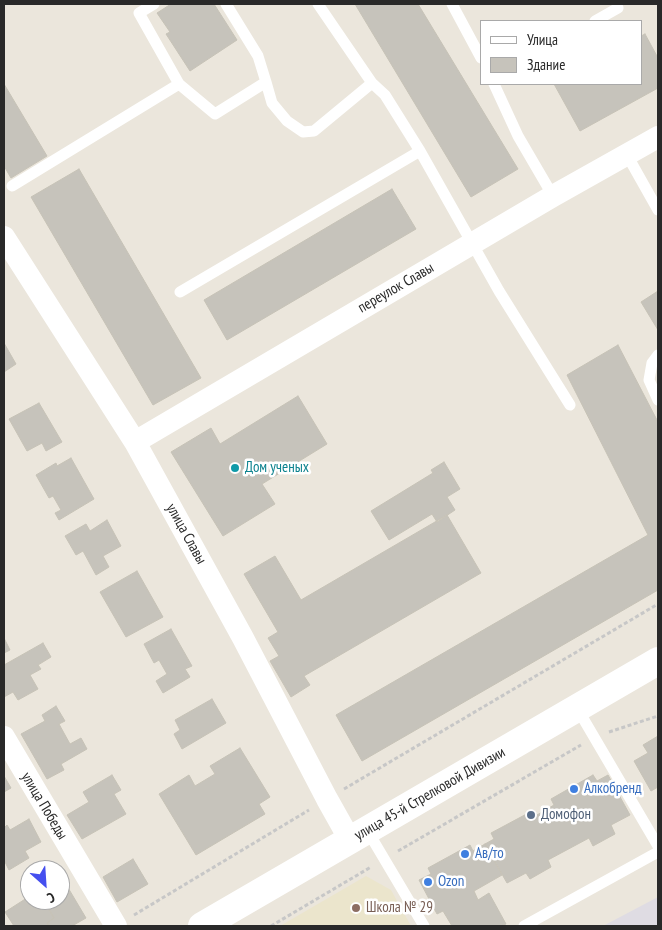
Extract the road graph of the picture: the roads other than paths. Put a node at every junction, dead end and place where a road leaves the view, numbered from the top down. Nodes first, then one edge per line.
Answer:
1 (154, 4) edge
2 (226, 4) edge
3 (318, 4) edge
4 (452, 4) edge
5 (618, 8) dead end
6 (597, 20) edge
7 (480, 56) edge
8 (266, 82) junction
9 (372, 83) junction
10 (179, 84) junction
11 (494, 85) edge
12 (658, 137) edge
13 (420, 151) junction
14 (627, 155) junction
15 (12, 186) dead end
16 (553, 196) junction
17 (658, 210) edge
18 (4, 237) edge
19 (473, 243) junction
20 (180, 292) dead end
21 (658, 354) edge
22 (658, 400) edge
23 (570, 405) dead end
24 (135, 442) junction
25 (658, 661) edge
26 (577, 708) junction
27 (4, 737) edge
28 (359, 835) junction
29 (658, 846) edge
30 (658, 852) edge
31 (116, 926) edge
32 (202, 926) edge
33 (424, 926) edge
34 (524, 926) edge

1 - 10 lane
2 - 8 lane
3 - 9 lane
4 - 7 lane
5 - 6 lane
8 - 9 lane
8 - 10 lane
9 - 13 lane
10 - 15 lane
11 - 16 lane
12 - 14 street, переулок Славы
13 - 19 lane
13 - 20 lane
14 - 16 street, переулок Славы
14 - 17 lane
16 - 19 street, переулок Славы
18 - 24 street, улица Славы
19 - 23 lane
19 - 24 street, переулок Славы
21 - 22 lane
24 - 28 street, улица Славы
25 - 26 main road, улица 45-й Стрелковой Дивизии
26 - 28 main road, улица 45-й Стрелковой Дивизии
26 - 29 lane
27 - 31 street, улица Победы
28 - 32 main road, улица 45-й Стрелковой Дивизии
28 - 33 lane
30 - 34 lane

